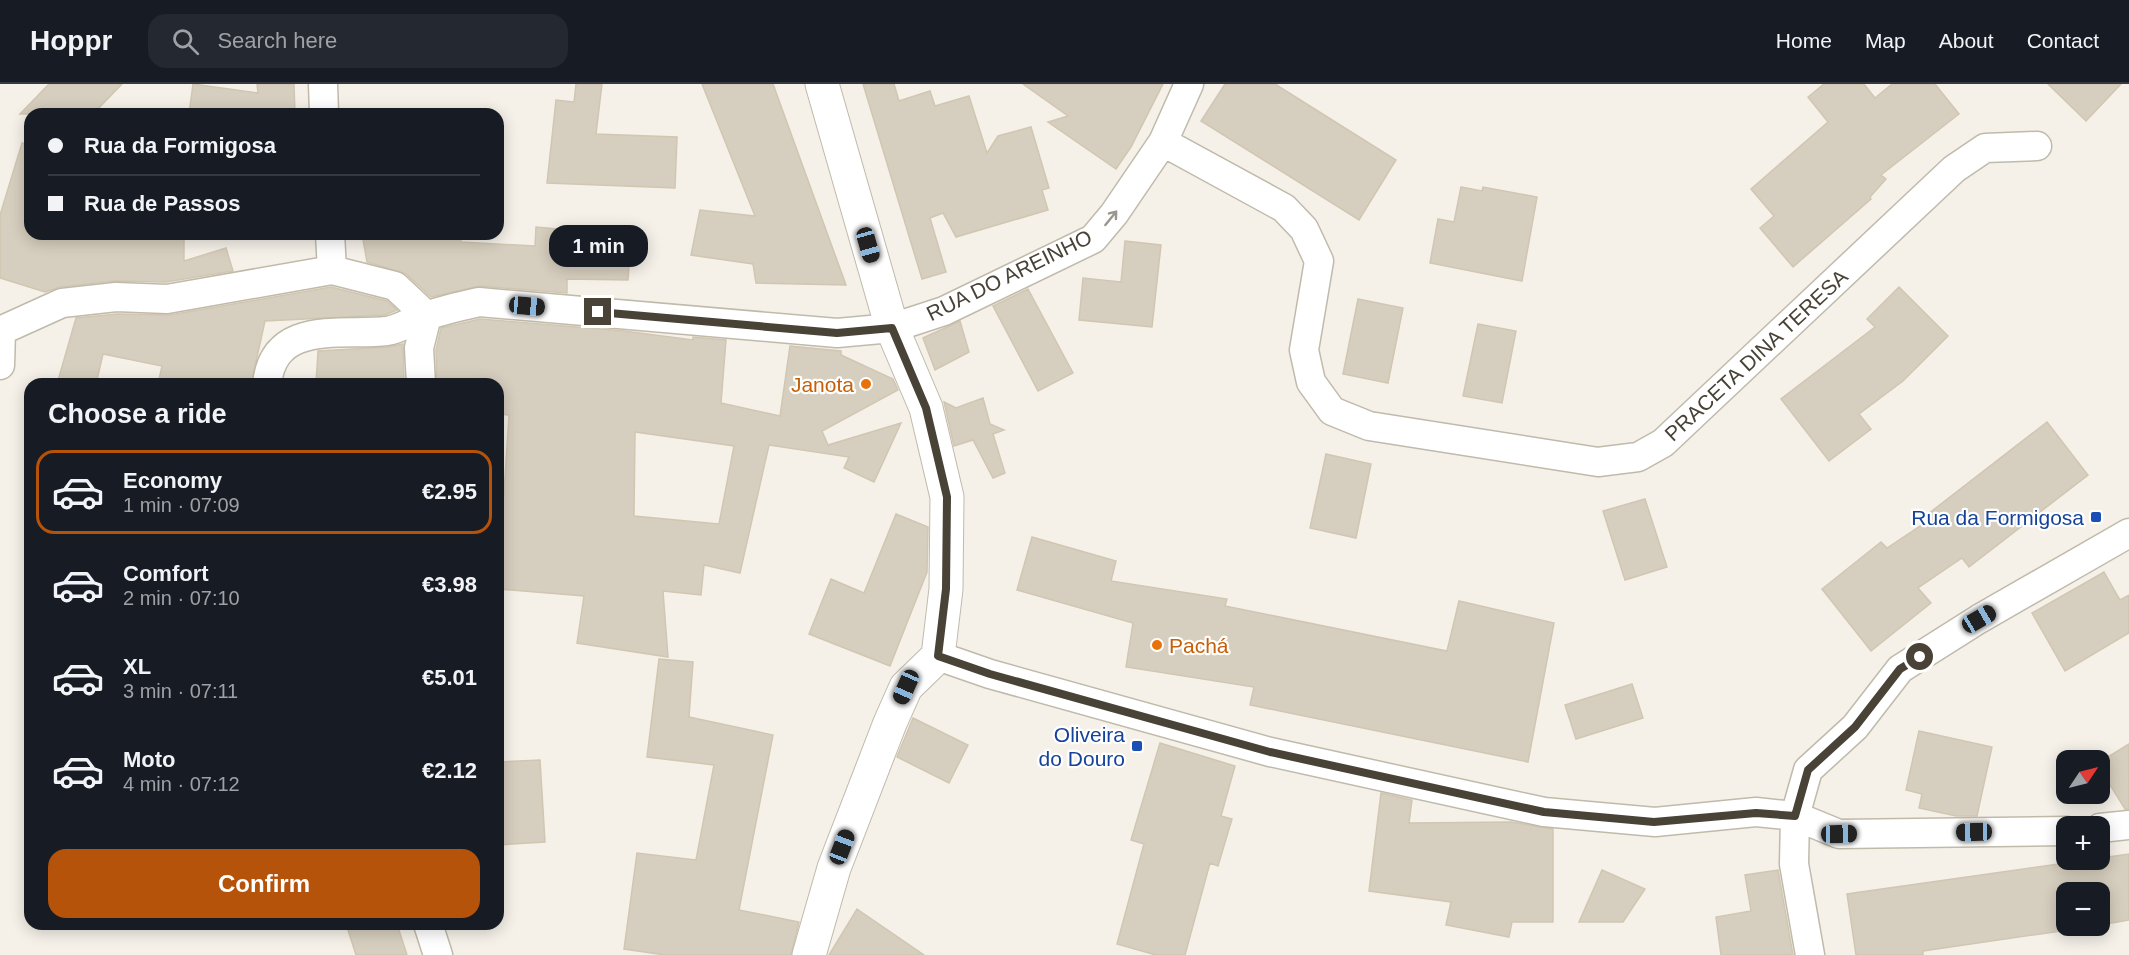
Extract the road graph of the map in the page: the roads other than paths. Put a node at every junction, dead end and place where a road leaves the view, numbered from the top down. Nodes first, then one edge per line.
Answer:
1 (323, 84) edge
2 (822, 84) edge
3 (1189, 84) edge
4 (324, 108) edge
5 (1163, 142) junction
6 (2037, 146) dead end
7 (330, 240) edge
8 (332, 270) junction
9 (426, 316) junction
10 (892, 328) junction
11 (0, 331) edge
12 (0, 364) edge
13 (267, 378) edge
14 (421, 378) edge
15 (2129, 533) edge
16 (938, 656) junction
17 (1795, 816) junction
18 (2129, 825) edge
19 (2110, 827) edge
20 (2056, 831) edge
21 (430, 930) edge
22 (438, 955) edge
23 (809, 955) edge
24 (1809, 955) edge

1 - 4 street
2 - 10 street
3 - 5 street, RUA DO AREINHO
5 - 6 street, PRACETA DINA TERESA
10 -> 5 street, RUA DO AREINHO
7 - 8 street
8 - 9 street
8 - 11 street
9 - 10 street, RUA DO AREINHO
9 - 13 street, RUA DO AREINHO
9 - 14 street
10 - 16 street
11 - 12 street
15 - 17 street
16 - 17 street
16 - 23 street
17 - 20 street
17 - 24 street
18 - 19 street
21 - 22 street

